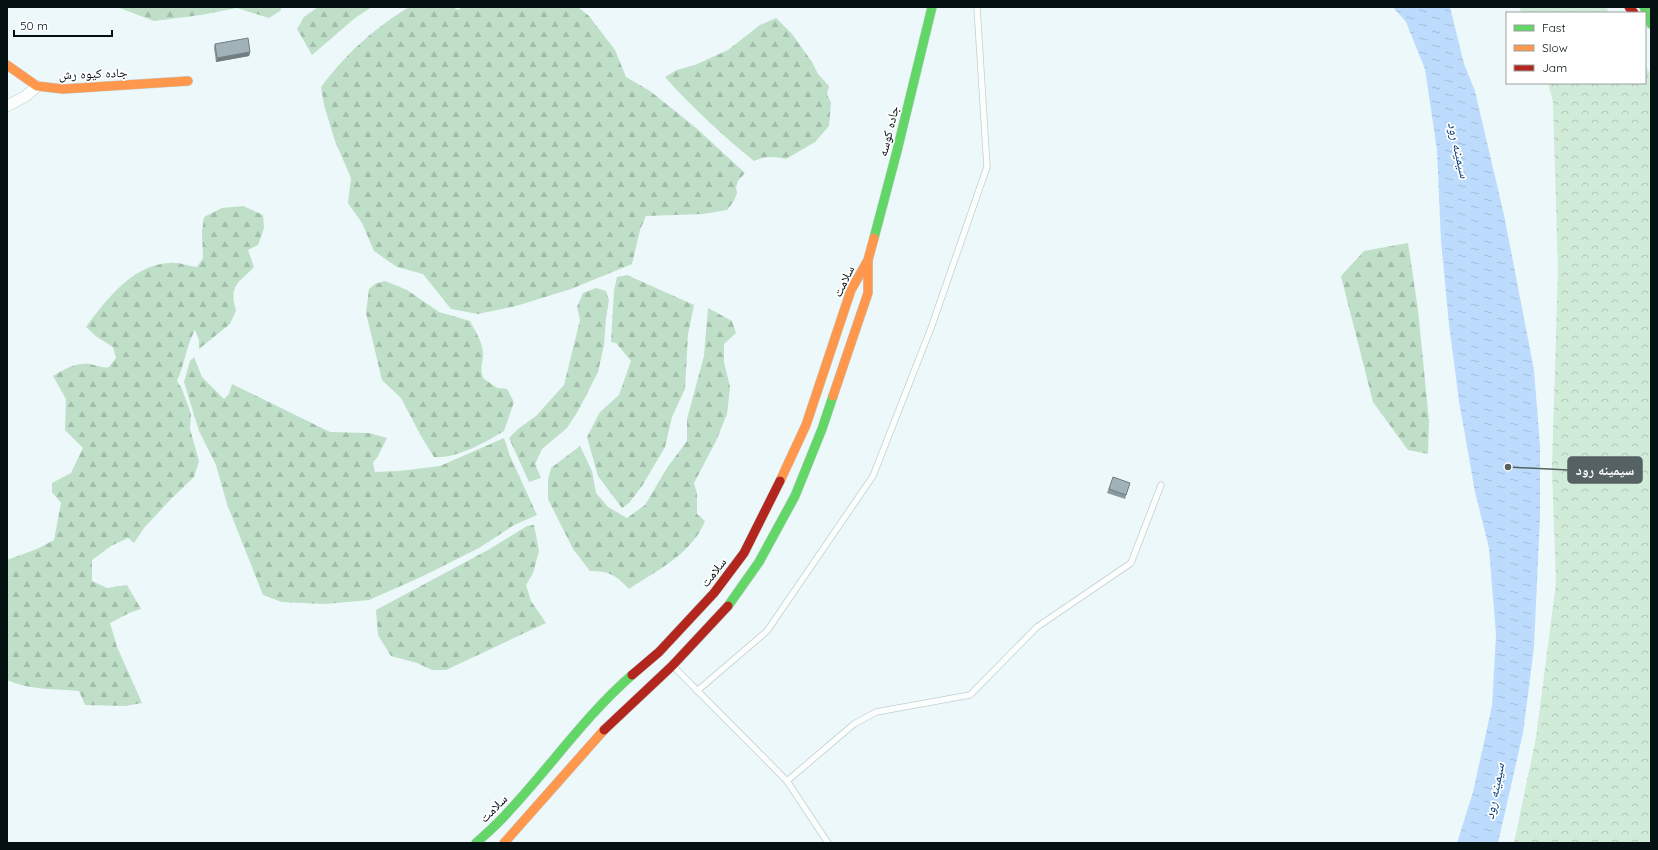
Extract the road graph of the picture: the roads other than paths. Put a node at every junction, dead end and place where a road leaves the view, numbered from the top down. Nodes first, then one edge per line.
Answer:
1 (932, 7) edge
2 (977, 7) edge
3 (1644, 7) edge
4 (1651, 24) edge
5 (7, 65) edge
6 (188, 81) dead end
7 (37, 86) junction
8 (7, 106) edge
9 (868, 260) junction
10 (1161, 485) dead end
11 (666, 659) junction
12 (697, 691) junction
13 (786, 781) junction
14 (476, 843) edge
15 (504, 843) edge
16 (828, 843) edge

1 - 9 main road, جاده کوسه
2 - 12 lane
3 - 4 main road
5 - 7 main road, جاده کیوه رش
6 - 7 main road, جاده کیوه رش
7 - 8 street
9 - 11 main road, سلامت
9 - 11 main road, سلامت
10 - 13 lane
11 - 12 lane
11 - 14 main road, سلامت
11 - 15 main road, سلامت
12 - 13 lane
13 - 16 lane

